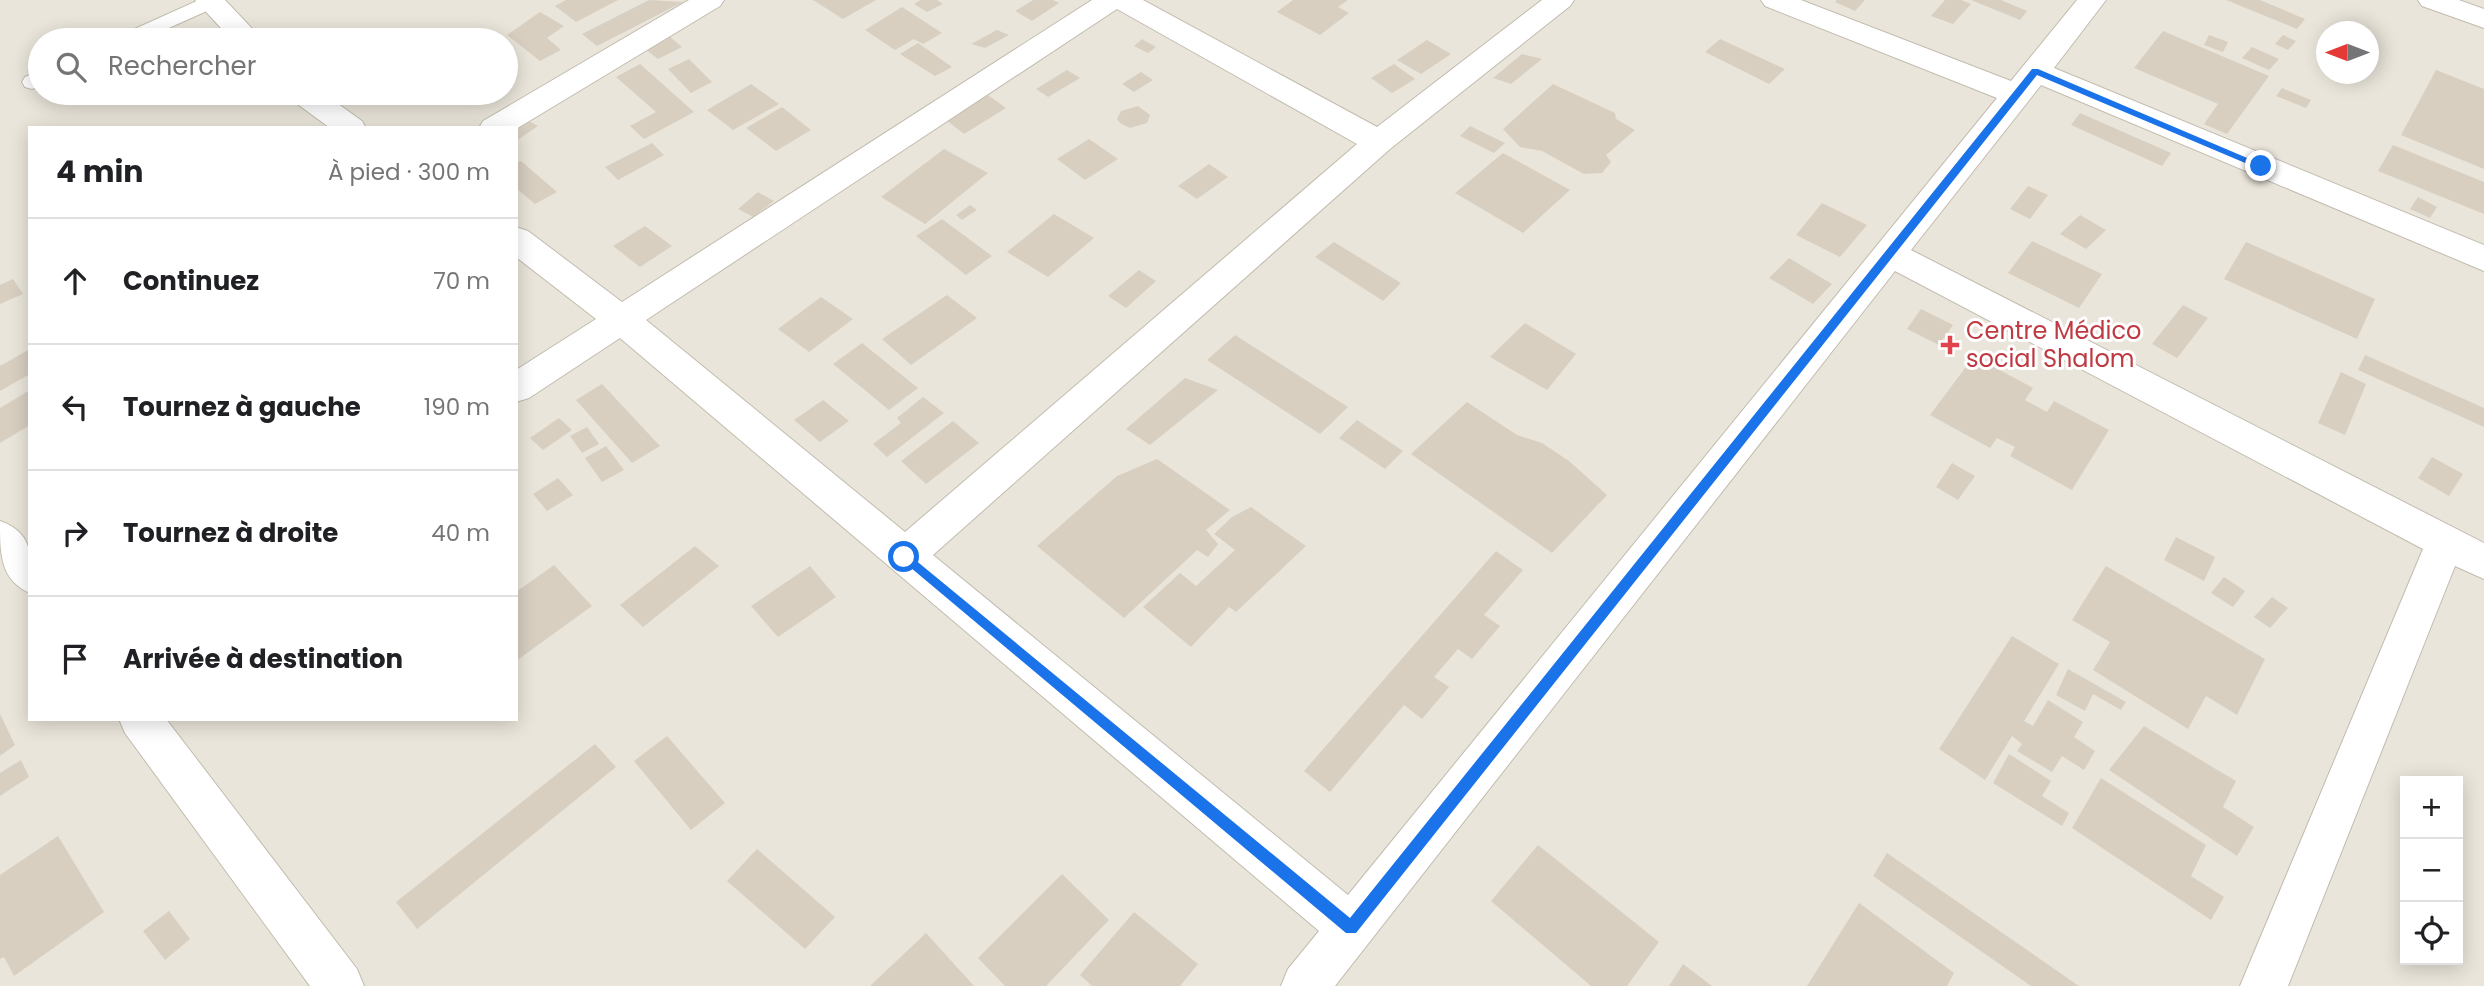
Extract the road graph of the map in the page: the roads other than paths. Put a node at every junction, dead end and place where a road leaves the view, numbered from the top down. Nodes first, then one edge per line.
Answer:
1 (710, 0) edge
2 (1112, 0) edge
3 (1122, 0) edge
4 (1560, 0) edge
5 (1775, 0) edge
6 (2092, 0) edge
7 (2432, 0) edge
8 (210, 1) edge
9 (2484, 19) edge
10 (151, 28) edge
11 (236, 28) edge
12 (2026, 83) junction
13 (319, 105) edge
14 (348, 126) edge
15 (497, 126) edge
16 (1379, 142) junction
17 (518, 241) edge
18 (1890, 254) junction
19 (2484, 259) edge
20 (622, 320) junction
21 (518, 387) edge
22 (0, 538) edge
23 (2445, 543) junction
24 (904, 557) junction
25 (2484, 562) edge
26 (28, 573) edge
27 (141, 721) edge
28 (1351, 928) junction
29 (320, 979) edge
30 (1306, 986) edge
31 (2264, 986) edge

1 - 15 street
2 - 20 street
3 - 16 street
4 - 16 street
5 - 12 street
6 - 12 street
7 - 9 street
8 - 10 lane
8 - 11 street
12 - 18 street
12 - 19 street
13 - 14 street
16 - 24 street
17 - 20 street
18 - 23 street
18 - 28 street
20 - 21 street
20 - 24 street
22 - 26 street
23 - 25 street
23 - 31 street
24 - 28 street
27 - 29 street
28 - 30 street

